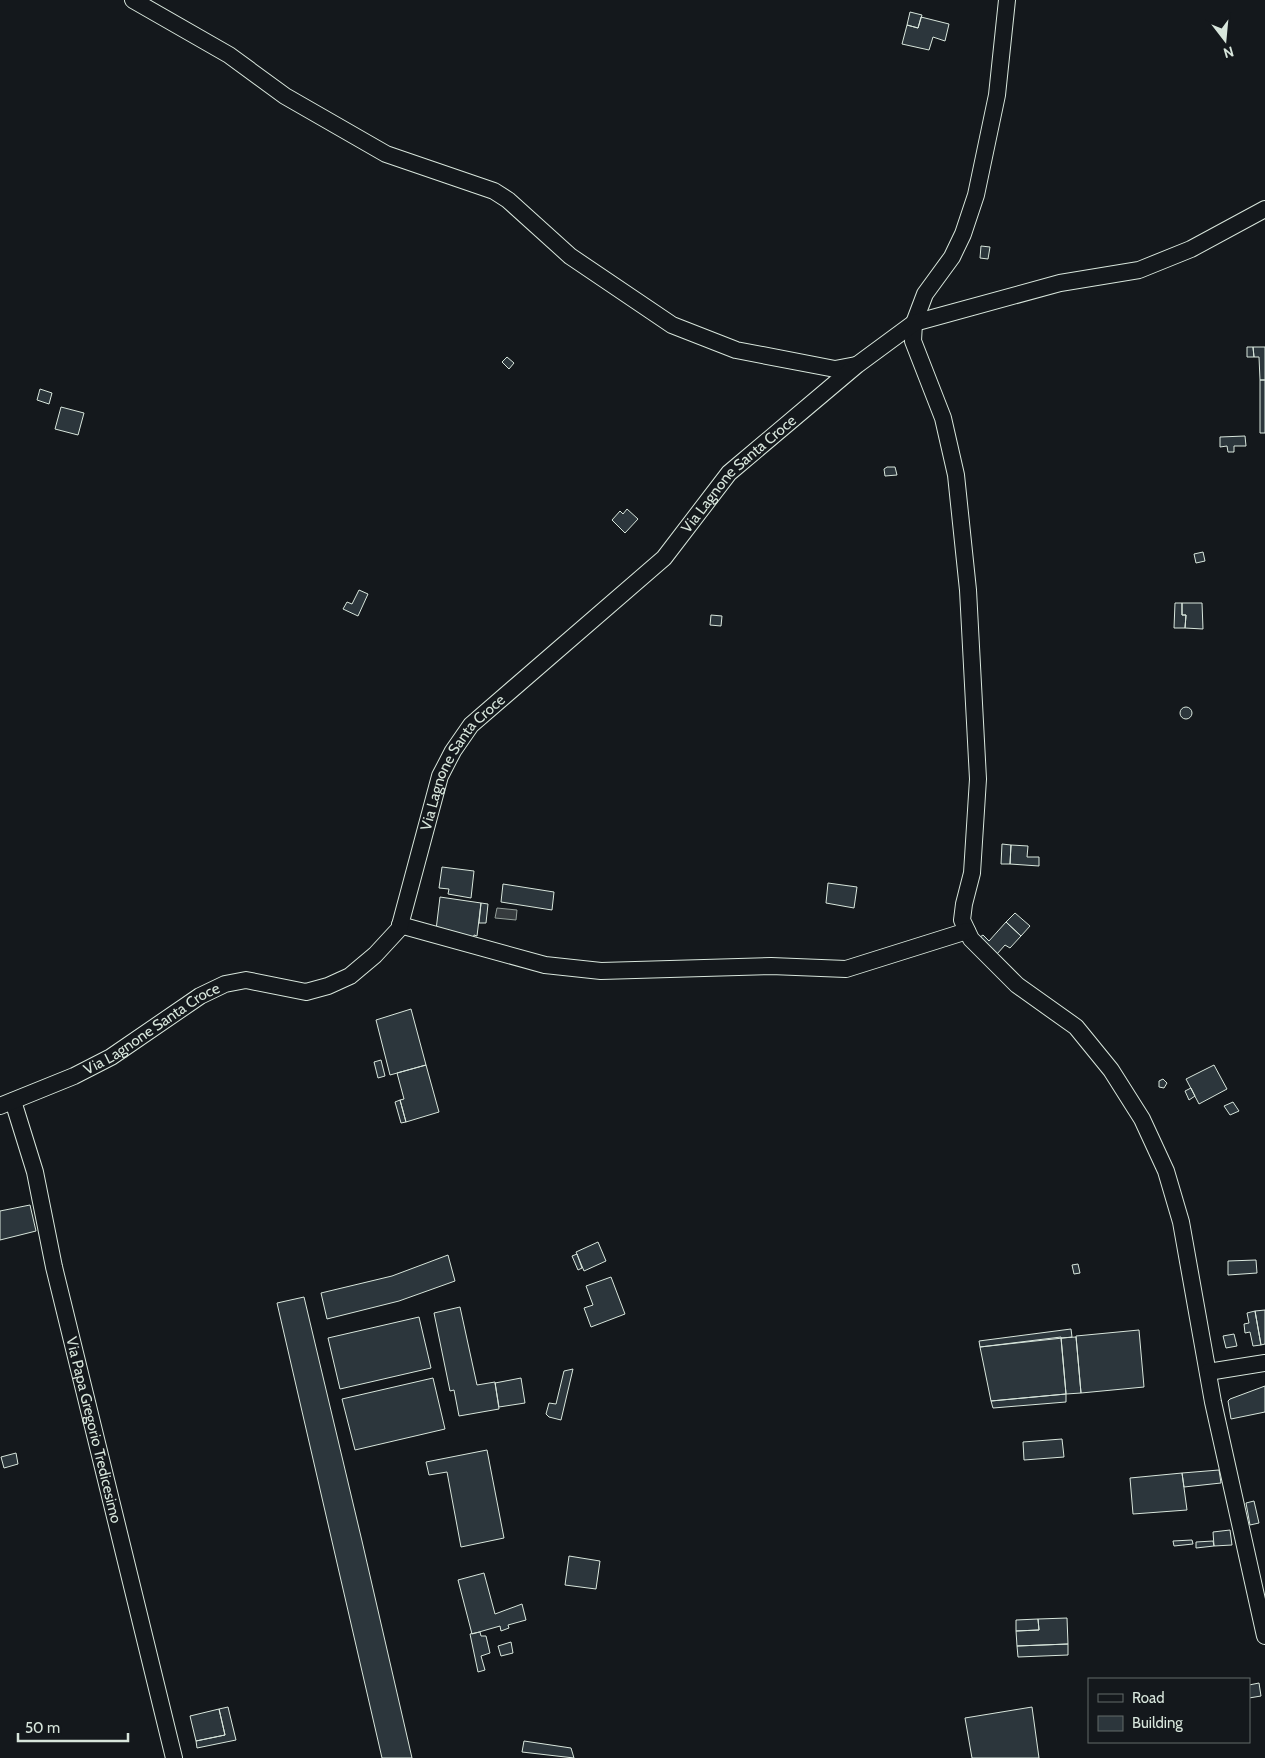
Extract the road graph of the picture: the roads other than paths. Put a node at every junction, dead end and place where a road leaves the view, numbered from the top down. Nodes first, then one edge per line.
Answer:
1 (133, 0) edge
2 (1007, 0) edge
3 (1265, 208) edge
4 (914, 323) junction
5 (857, 365) junction
6 (400, 925) junction
7 (967, 931) junction
8 (7, 1103) edge
9 (1265, 1364) edge
10 (1208, 1372) junction
11 (1265, 1636) edge
12 (174, 1758) edge

1 - 5 street
2 - 4 street
3 - 4 street
4 - 5 street, Via Lagnone Santa Croce
4 - 7 street
5 - 6 street, Via Lagnone Santa Croce
6 - 7 street
6 - 8 street, Via Lagnone Santa Croce
7 - 10 street
8 - 12 street, Via Papa Gregorio Tredicesimo
9 - 10 street
10 - 11 street

